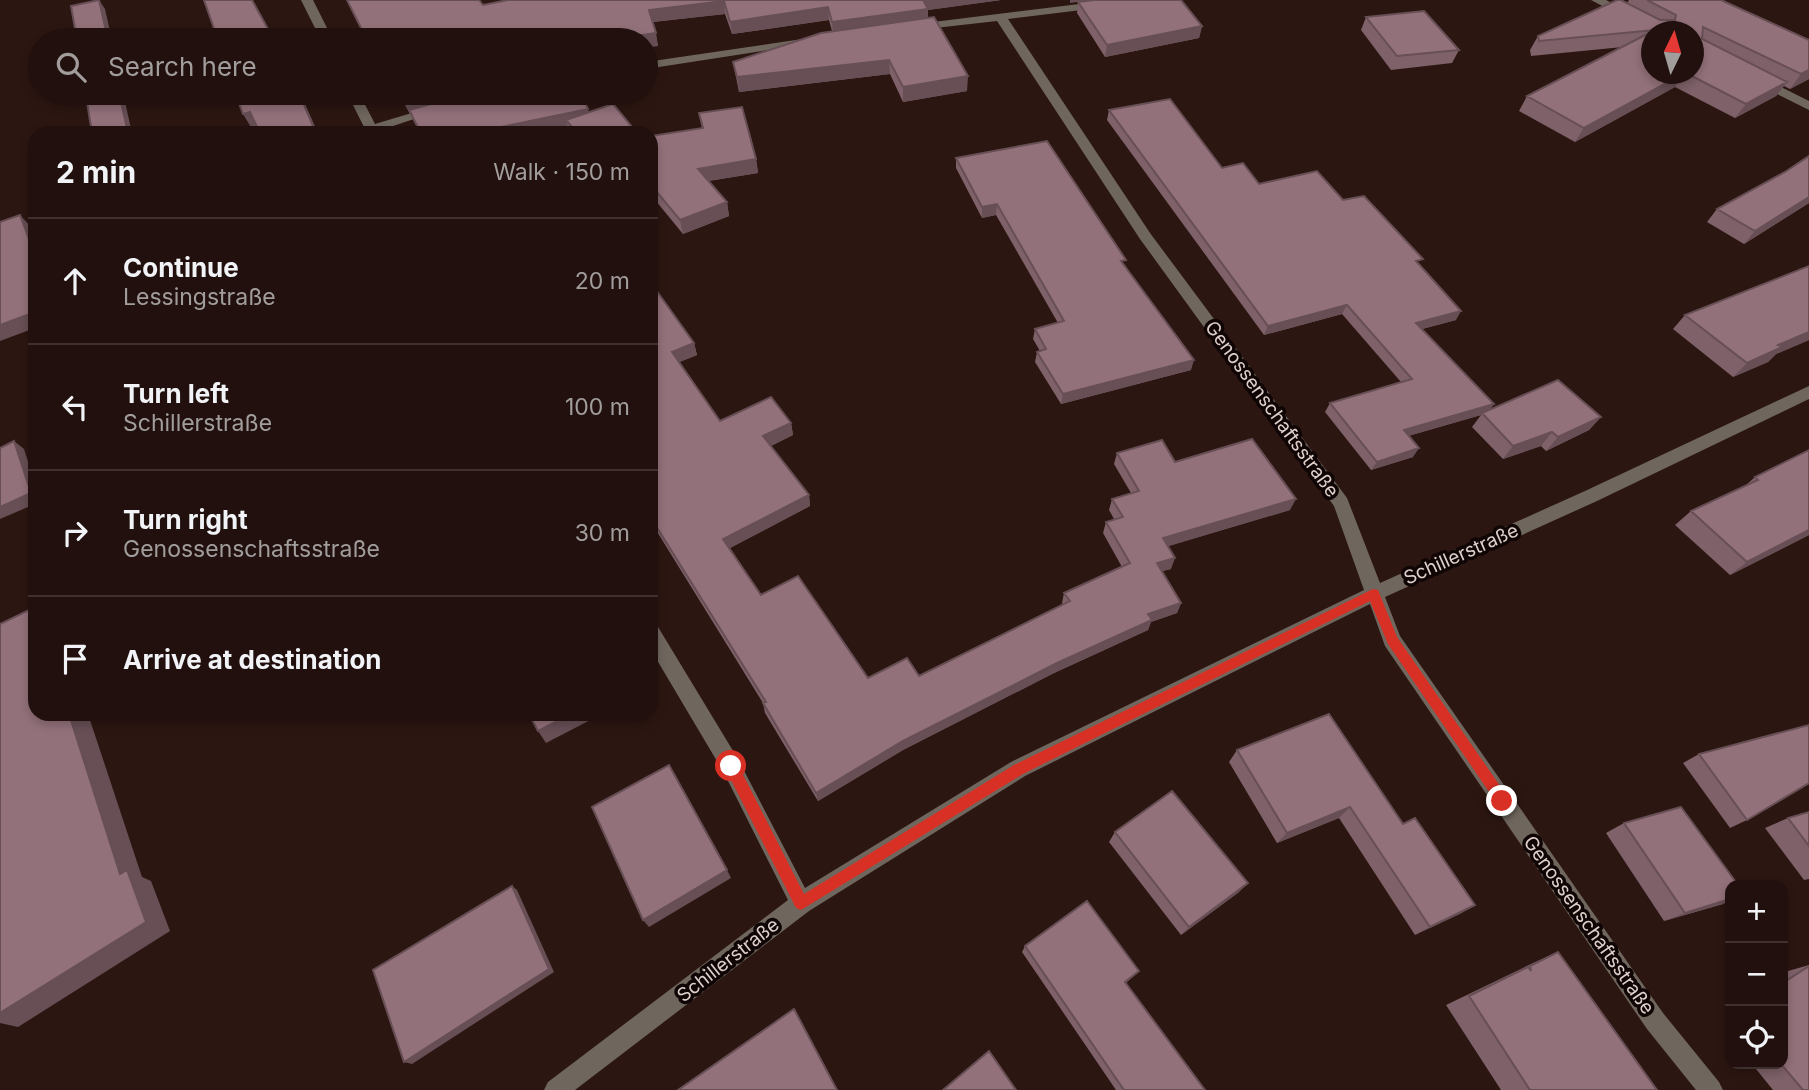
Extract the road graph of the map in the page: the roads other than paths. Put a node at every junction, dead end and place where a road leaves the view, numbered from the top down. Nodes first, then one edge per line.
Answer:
1 (307, 0) edge
2 (1139, 0) edge
3 (1597, 0) edge
4 (1000, 16) junction
5 (1641, 22) edge
6 (321, 28) edge
7 (910, 28) edge
8 (817, 40) edge
9 (658, 64) edge
10 (1752, 77) edge
11 (359, 105) edge
12 (451, 106) edge
13 (1809, 106) edge
14 (370, 126) edge
15 (388, 126) edge
16 (1809, 392) edge
17 (1373, 594) junction
18 (658, 645) edge
19 (801, 903) junction
20 (556, 1090) edge
21 (1711, 1090) edge

1 - 6 street
2 - 4 street
3 - 5 street
4 - 7 street
4 - 17 street, Genossenschaftsstraße
8 - 9 street
10 - 13 street
11 - 14 street
12 - 15 street
16 - 17 street, Schillerstraße
17 - 19 street, Schillerstraße
17 - 21 street, Genossenschaftsstraße
18 - 19 street
19 - 20 street, Schillerstraße

